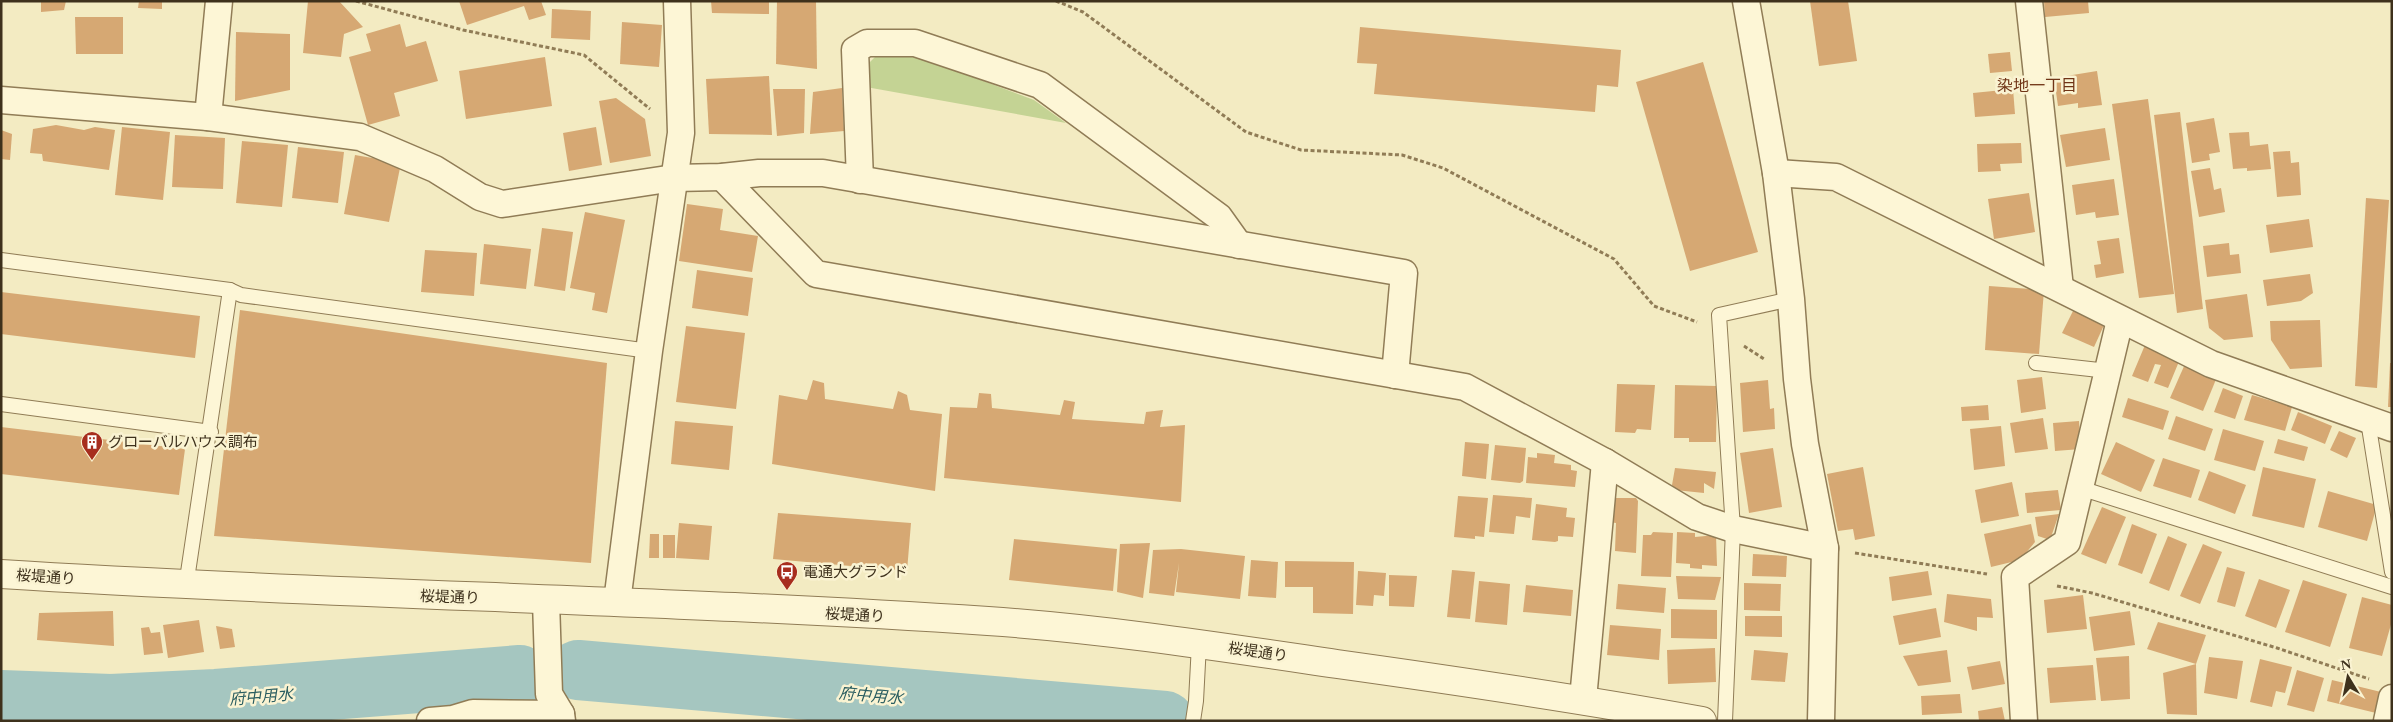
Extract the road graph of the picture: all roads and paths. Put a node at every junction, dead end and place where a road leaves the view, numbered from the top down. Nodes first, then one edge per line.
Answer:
1 (219, 1) edge
2 (356, 1) edge
3 (677, 1) edge
4 (1056, 1) edge
5 (1746, 1) edge
6 (2029, 1) edge
7 (1, 100) edge
8 (208, 117) junction
9 (681, 133) junction
10 (1776, 173) junction
11 (722, 177) junction
12 (674, 178) junction
13 (860, 180) junction
14 (1239, 245) junction
15 (1, 260) edge
16 (2060, 288) junction
17 (230, 290) junction
18 (1791, 299) junction
19 (2120, 320) junction
20 (1720, 331) junction
21 (649, 351) junction
22 (2036, 363) dead end
23 (2108, 371) junction
24 (1395, 375) junction
25 (1797, 379) junction
26 (1, 404) edge
27 (2380, 424) edge
28 (211, 432) junction
29 (1605, 462) junction
30 (2080, 488) junction
31 (1733, 529) junction
32 (1824, 548) junction
33 (2392, 572) edge
34 (1, 574) edge
35 (2015, 577) junction
36 (186, 586) junction
37 (2392, 588) edge
38 (546, 601) junction
39 (617, 602) junction
40 (1199, 644) junction
41 (2383, 689) edge
42 (1583, 699) junction
43 (562, 717) edge
44 (436, 720) edge
45 (1193, 721) edge
46 (1702, 721) edge
47 (1725, 721) edge
48 (1821, 721) edge
49 (2024, 721) edge
50 (2387, 721) edge

1 - 8 street
2 - 9 path
3 - 9 street
4 - 20 path
5 - 10 street
6 - 16 street
7 - 8 street
8 - 12 street
9 - 12 street
10 - 16 street
10 - 18 street
11 - 12 street
11 - 13 street
11 - 24 street
12 - 21 street
13 - 14 street
13 - 14 street
14 - 24 street
15 - 17 lane
16 - 19 street
17 - 21 lane
17 - 28 lane
18 - 20 lane
18 - 25 street
19 - 23 street
19 - 27 street
20 - 25 path
20 - 31 lane
21 - 39 street
22 - 23 lane
23 - 30 street
24 - 29 street
25 - 32 street
26 - 28 lane
27 - 33 lane
28 - 36 lane
29 - 31 street
29 - 42 street
30 - 35 street
30 - 37 lane
31 - 32 street
31 - 47 lane
32 - 35 path
32 - 48 street
34 - 36 street, 桜堤通り
35 - 41 path
35 - 49 street
36 - 38 street, 桜堤通り
38 - 39 street, 桜堤通り
38 - 43 street
39 - 40 street, 桜堤通り
40 - 42 street, 桜堤通り
40 - 45 lane
41 - 50 street
42 - 46 street, 桜堤通り
43 - 44 street

